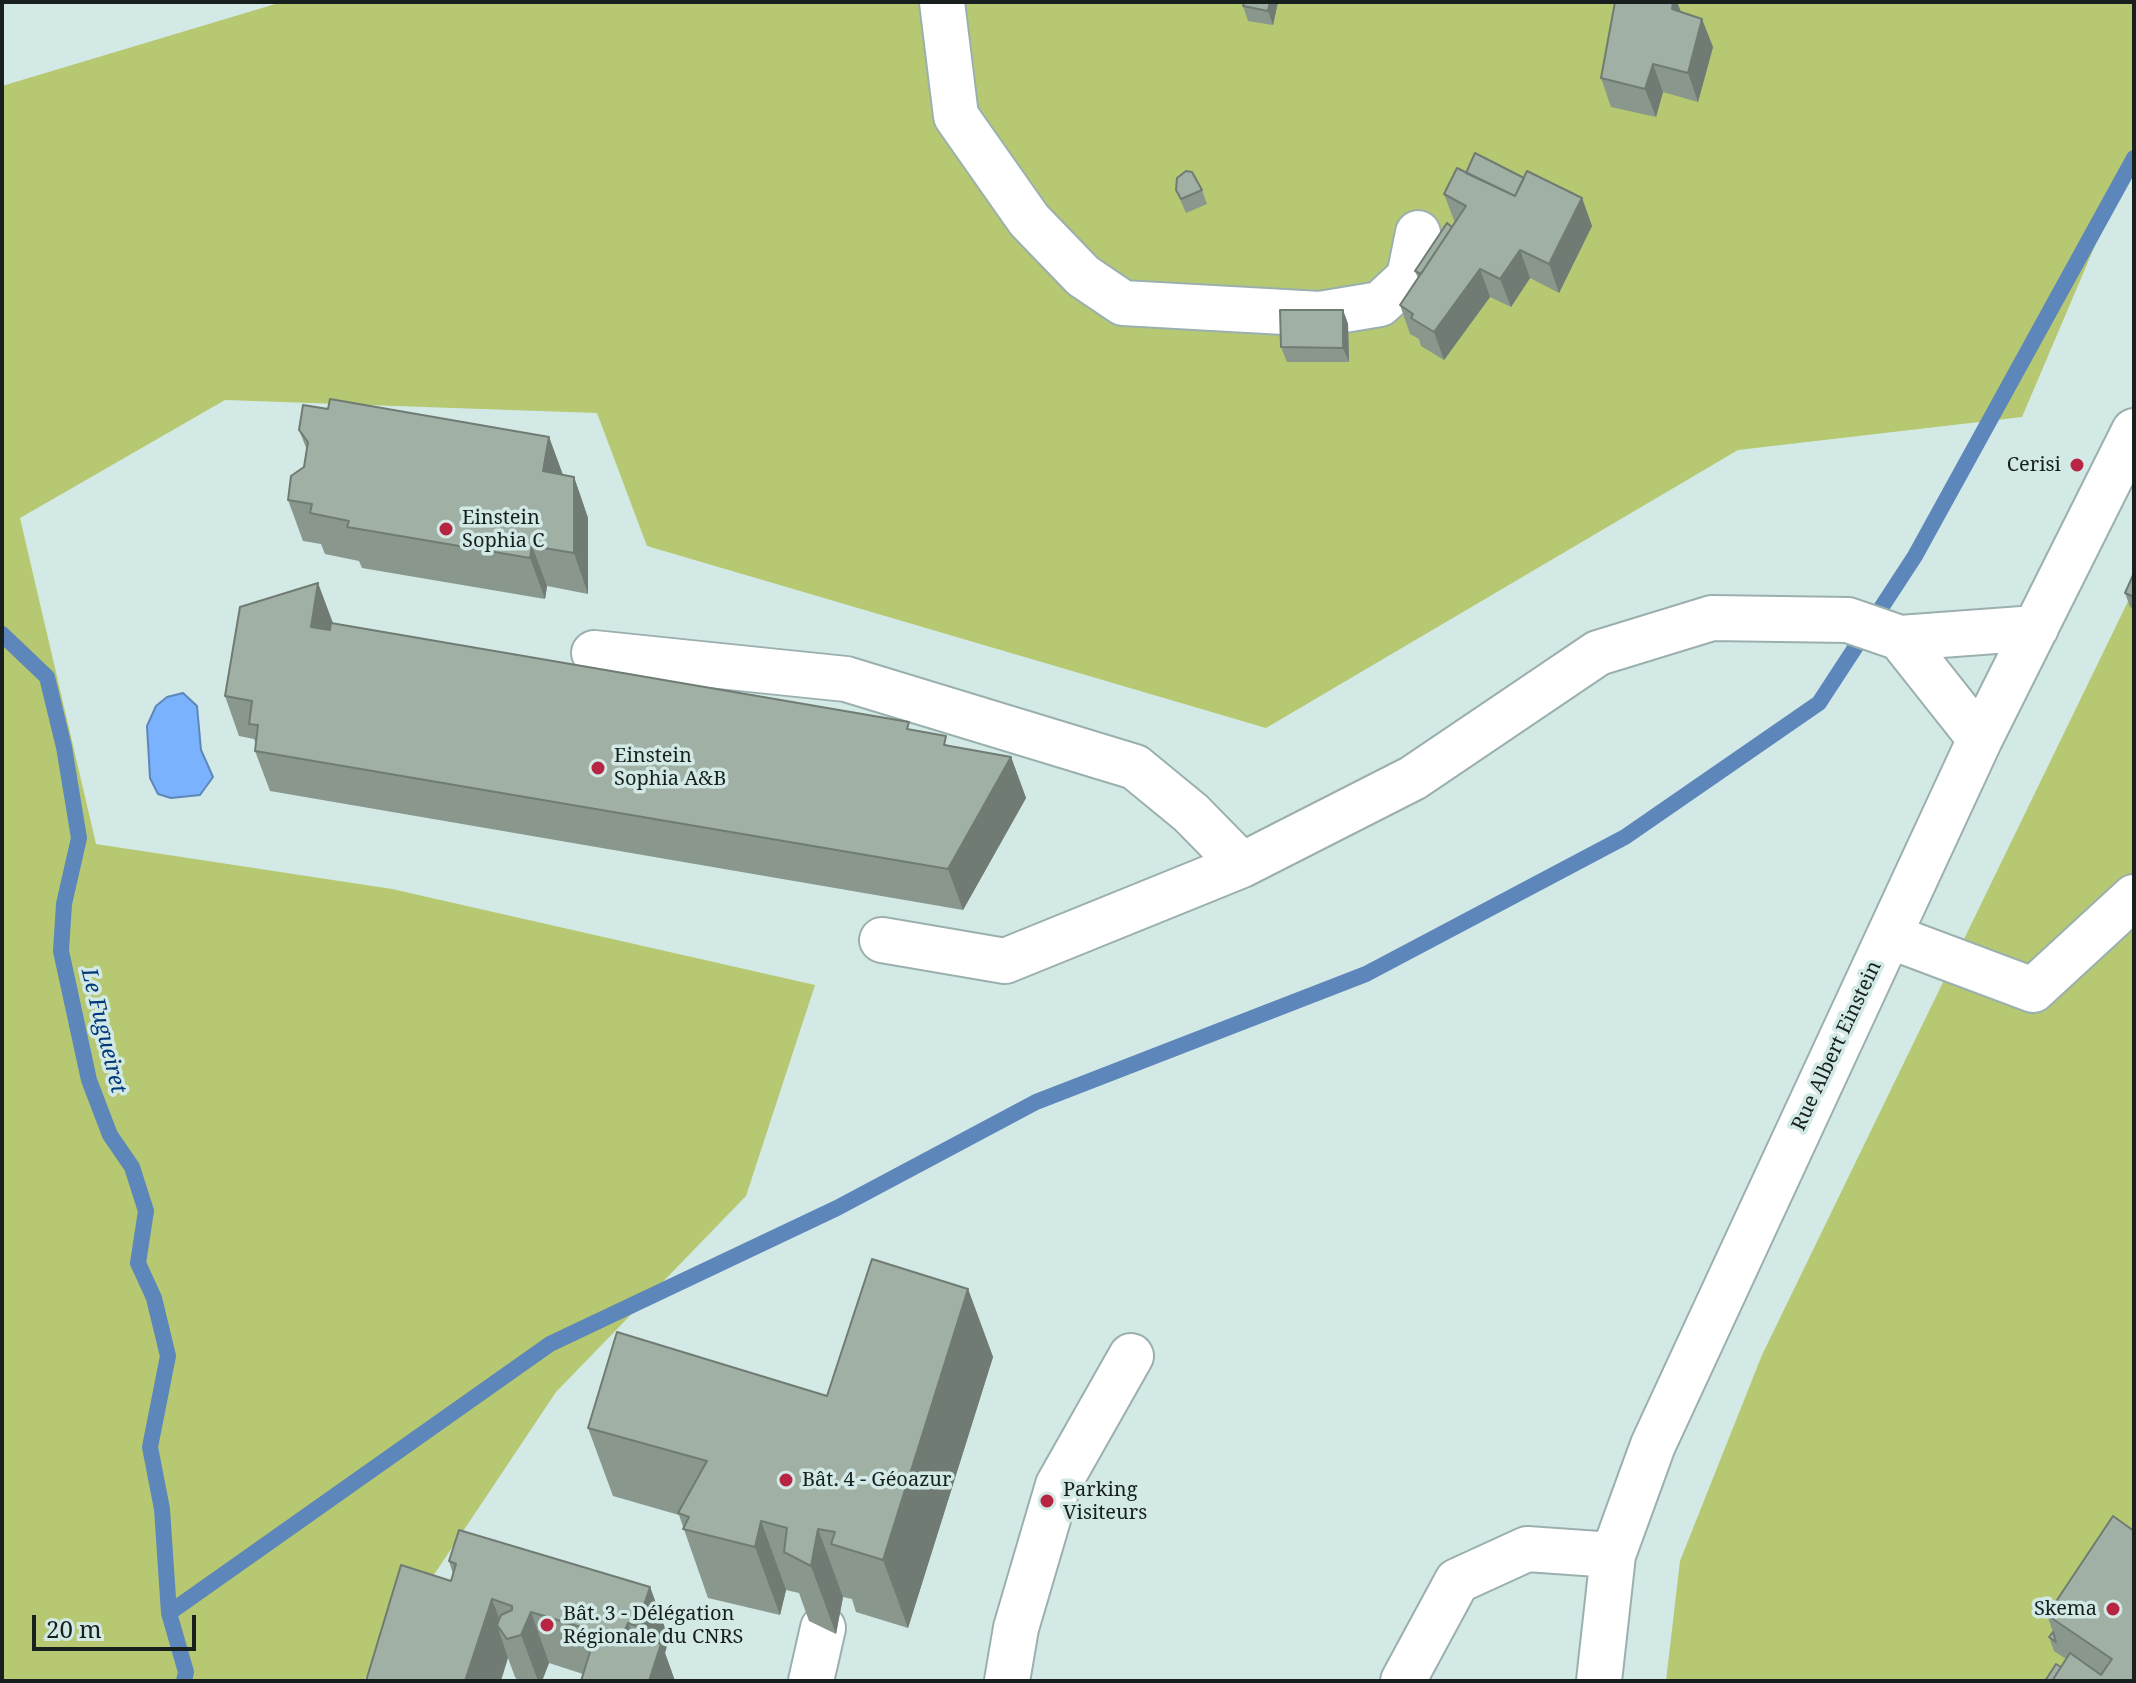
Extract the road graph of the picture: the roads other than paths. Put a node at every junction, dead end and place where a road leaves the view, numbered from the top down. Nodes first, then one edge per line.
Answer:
1 (942, 2) edge
2 (1418, 233) dead end
3 (2134, 431) edge
4 (2036, 628) junction
5 (1900, 638) junction
6 (594, 653) dead end
7 (1980, 739) junction
8 (1242, 865) junction
9 (2134, 897) edge
10 (1889, 936) junction
11 (882, 940) dead end
12 (1131, 1356) dead end
13 (1613, 1555) junction
14 (823, 1628) dead end
15 (811, 1681) edge
16 (1007, 1681) edge
17 (1403, 1681) edge
18 (1599, 1681) edge

1 - 2 street
3 - 4 street, Rue Albert Einstein
4 - 5 street
4 - 7 street, Rue Albert Einstein
5 - 7 street
5 - 8 street
6 - 8 street
7 - 10 street, Rue Albert Einstein
8 - 11 street
9 - 10 street
10 - 13 street, Rue Albert Einstein
12 - 16 street
13 - 17 street
13 - 18 street, Rue Albert Einstein
14 - 15 street

